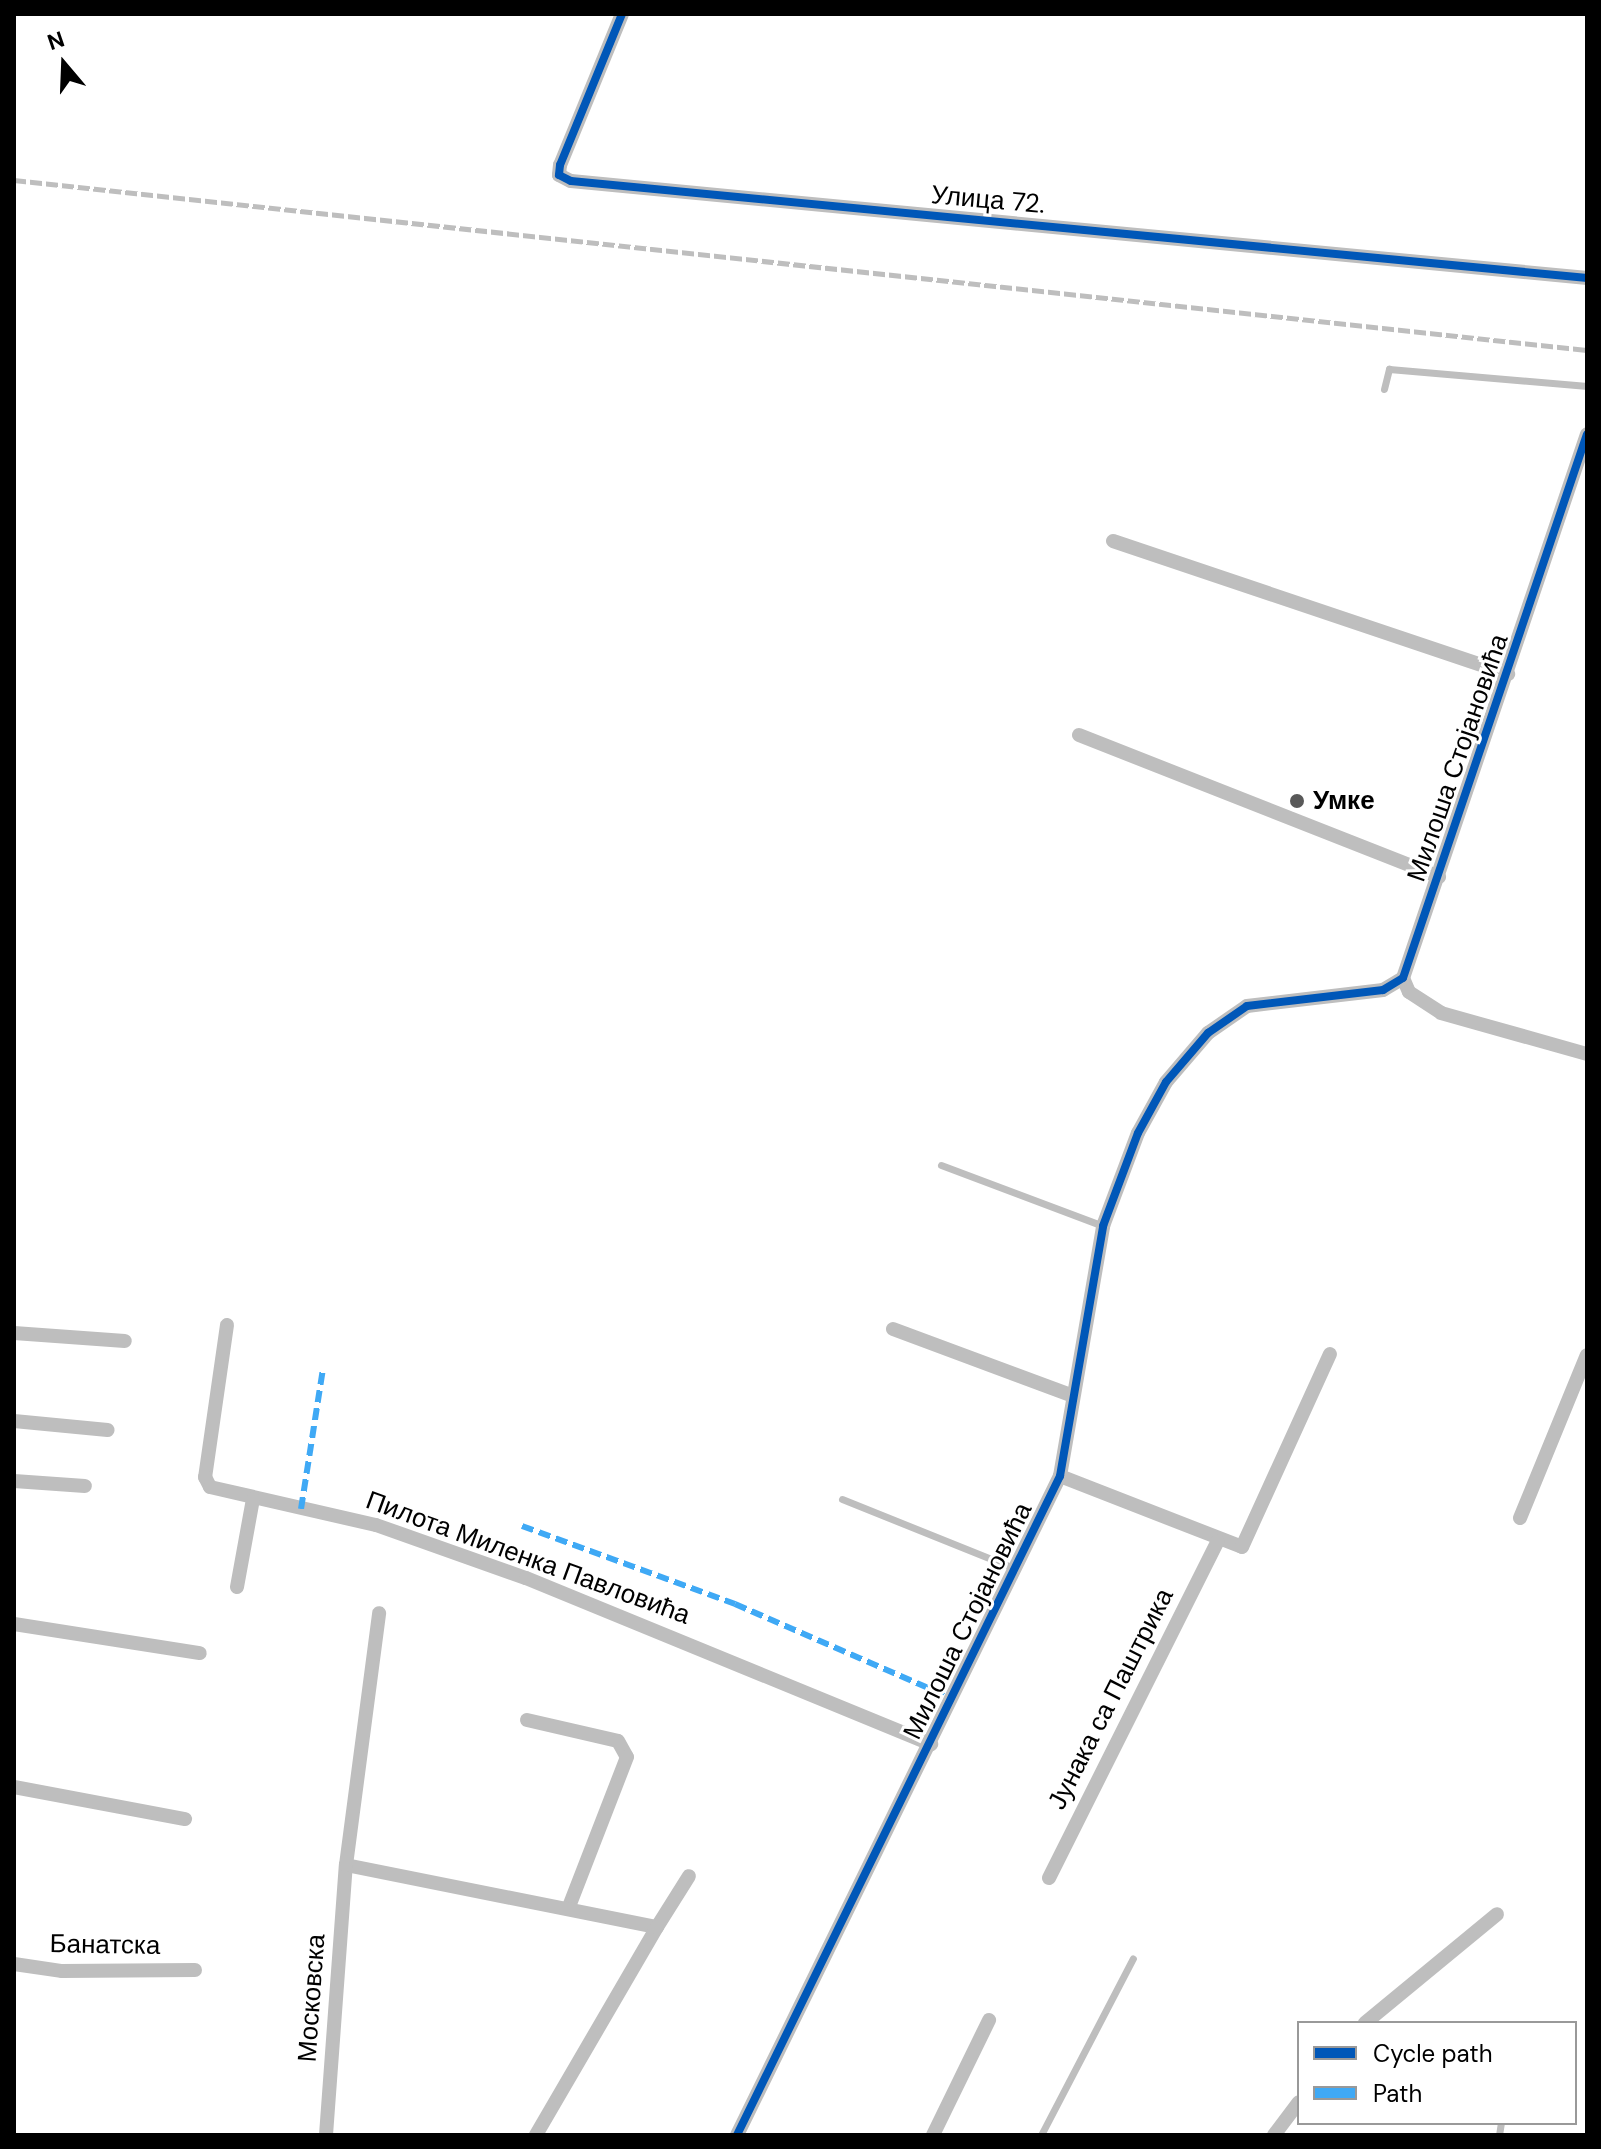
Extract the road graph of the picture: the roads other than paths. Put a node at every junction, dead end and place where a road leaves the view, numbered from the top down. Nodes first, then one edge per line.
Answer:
1 (622, 14) edge
2 (1587, 278) edge
3 (1587, 386) edge
4 (1384, 389) dead end
5 (1587, 434) edge
6 (1113, 541) dead end
7 (1508, 674) junction
8 (1079, 735) dead end
9 (1439, 877) junction
10 (1403, 978) junction
11 (1587, 1054) edge
12 (941, 1165) dead end
13 (1103, 1226) junction
14 (227, 1325) dead end
15 (893, 1329) dead end
16 (14, 1333) edge
17 (125, 1341) dead end
18 (1330, 1354) dead end
19 (1587, 1355) edge
20 (1073, 1396) junction
21 (14, 1421) edge
22 (108, 1430) dead end
23 (1060, 1476) junction
24 (14, 1481) edge
25 (85, 1486) dead end
26 (253, 1499) junction
27 (842, 1499) dead end
28 (1520, 1518) dead end
29 (1217, 1542) junction
30 (1016, 1569) junction
31 (237, 1587) dead end
32 (379, 1613) dead end
33 (14, 1624) edge
34 (200, 1653) dead end
35 (527, 1720) dead end
36 (931, 1744) junction
37 (14, 1787) edge
38 (185, 1819) dead end
39 (346, 1865) junction
40 (689, 1876) dead end
41 (1049, 1878) dead end
42 (568, 1909) junction
43 (1497, 1914) dead end
44 (657, 1927) junction
45 (1133, 1958) dead end
46 (14, 1964) edge
47 (195, 1970) dead end
48 (989, 2020) dead end
49 (1367, 2021) edge
50 (1297, 2105) edge
51 (326, 2135) edge
52 (536, 2135) edge
53 (737, 2135) edge
54 (933, 2135) edge
55 (1041, 2135) edge
56 (1274, 2135) edge

1 - 2 street, Улица 72.
3 - 4 lane
5 - 7 street, Милоша Стојановића
6 - 7 street, Милоша Стојановића
7 - 9 street, Милоша Стојановића
8 - 9 street, Милоша Стојановића
9 - 10 street, Милоша Стојановића
10 - 11 street
10 - 13 street, Милоша Стојановића
12 - 13 lane
13 - 20 street, Милоша Стојановића
14 - 26 street, Пилота Миленка Павловића
15 - 20 street
16 - 17 street
18 - 29 street
19 - 28 street
20 - 23 street, Милоша Стојановића
21 - 22 street
23 - 29 street
23 - 30 street, Милоша Стојановића
24 - 25 street
26 - 31 street
26 - 36 street, Пилота Миленка Павловића
27 - 30 lane
29 - 41 street, Јунака са Паштрика
30 - 36 street, Милоша Стојановића
32 - 39 street, Московска
33 - 34 street
35 - 42 street
36 - 53 street, Милоша Стојановића
37 - 38 street
39 - 42 street
39 - 51 street, Московска
40 - 44 street
42 - 44 street
43 - 49 street
44 - 52 street
45 - 55 lane
46 - 47 street, Банатска
48 - 54 street
50 - 56 street

